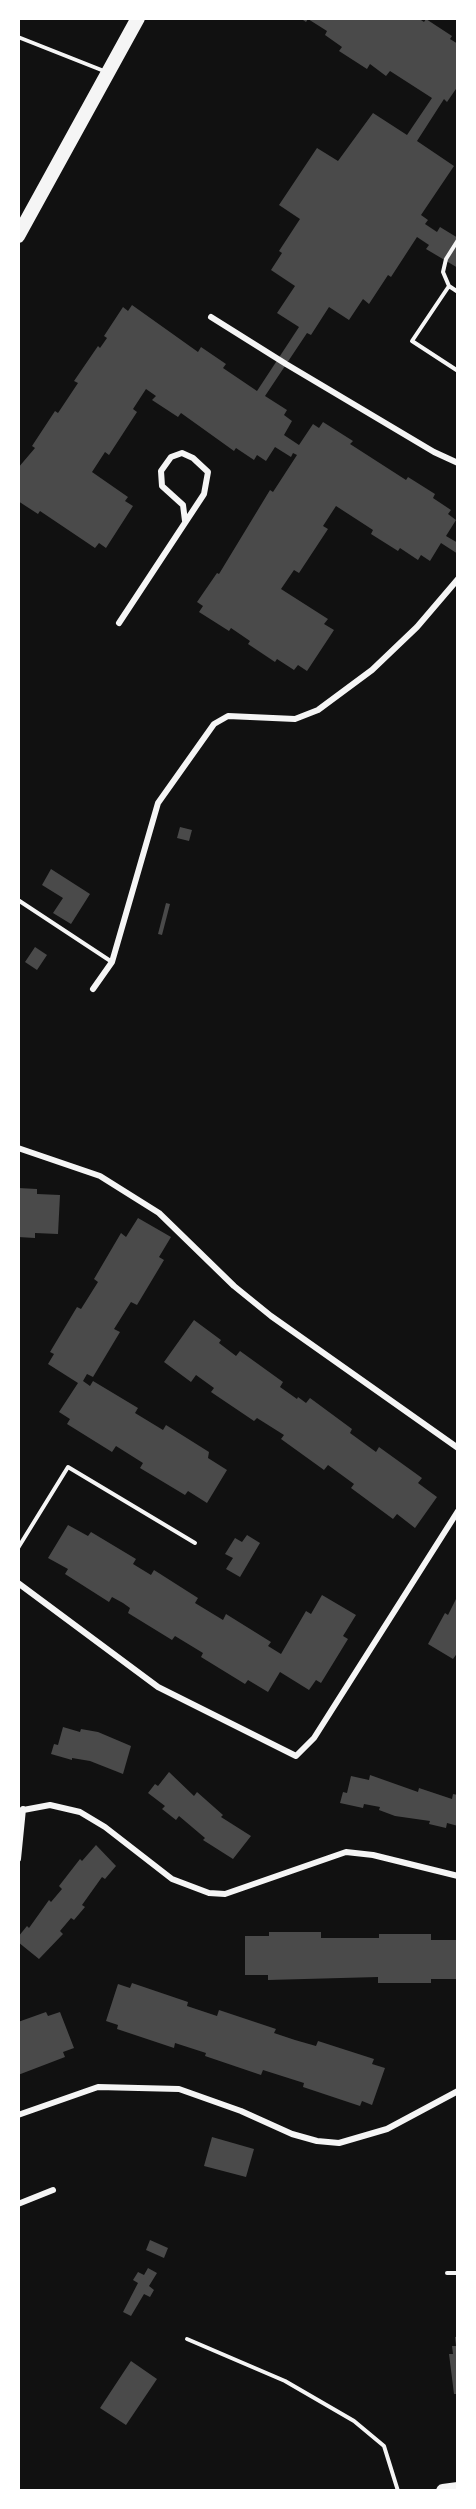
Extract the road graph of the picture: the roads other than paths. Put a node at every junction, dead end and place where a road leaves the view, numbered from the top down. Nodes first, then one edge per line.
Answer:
1 (138, 18) edge
2 (18, 37) edge
3 (108, 73) junction
4 (18, 236) edge
5 (458, 240) edge
6 (449, 286) junction
7 (458, 292) edge
8 (211, 317) dead end
9 (458, 371) edge
10 (458, 463) edge
11 (185, 521) junction
12 (458, 579) edge
13 (119, 623) dead end
14 (18, 900) edge
15 (112, 962) junction
16 (93, 989) dead end
17 (18, 1148) edge
18 (458, 1448) edge
19 (458, 1511) edge
20 (195, 1543) dead end
21 (18, 1548) edge
22 (18, 1583) edge
23 (21, 1810) edge
24 (18, 1858) edge
25 (458, 1876) edge
26 (458, 2091) edge
27 (18, 2115) edge
28 (52, 2190) dead end
29 (18, 2204) edge
30 (447, 2273) dead end
31 (458, 2273) edge
32 (187, 2339) dead end
33 (398, 2491) edge

1 - 3 main road
2 - 3 lane
3 - 4 main road
5 - 6 lane
6 - 7 lane
6 - 9 lane
8 - 10 street
11 - 11 street
11 - 13 street
12 - 15 street
14 - 15 lane
15 - 16 street
17 - 18 street
19 - 22 street
20 - 21 lane
23 - 24 street
23 - 25 street
26 - 27 street
28 - 29 street
30 - 31 lane
32 - 33 lane

